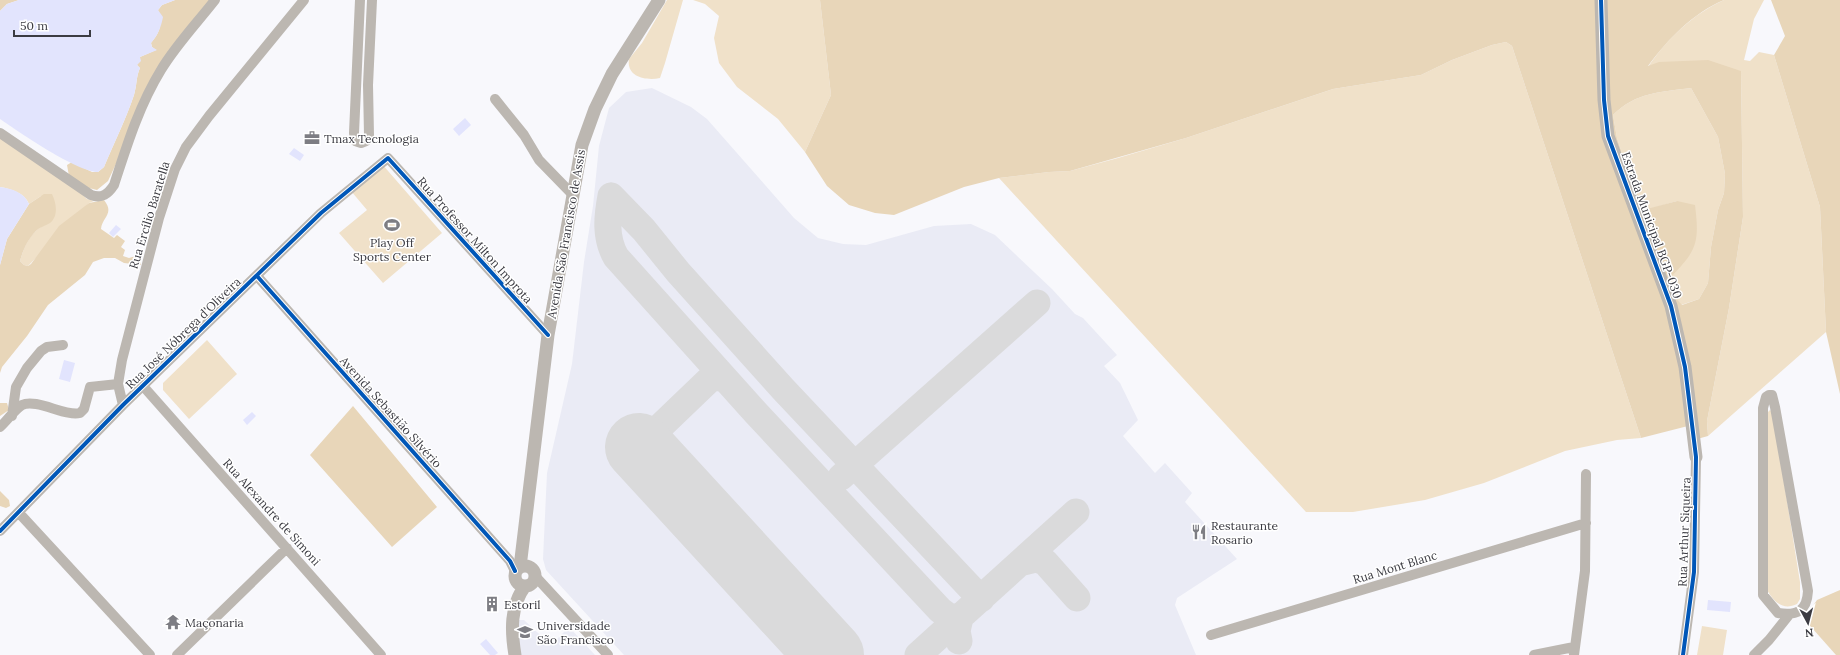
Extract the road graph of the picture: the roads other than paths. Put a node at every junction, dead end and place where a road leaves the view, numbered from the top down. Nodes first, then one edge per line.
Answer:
1 (215, 0) edge
2 (304, 0) edge
3 (360, 0) edge
4 (372, 0) edge
5 (659, 0) edge
6 (1601, 0) edge
7 (494, 99) dead end
8 (0, 133) edge
9 (388, 158) joint
10 (573, 195) junction
11 (257, 276) junction
12 (548, 335) junction
13 (63, 345) dead end
14 (118, 384) junction
15 (143, 386) junction
16 (123, 405) junction
17 (12, 416) junction
18 (0, 427) edge
19 (1696, 457) joint
20 (1586, 474) dead end
21 (19, 513) junction
22 (1586, 523) junction
23 (0, 531) edge
24 (287, 548) junction
25 (518, 565) junction
26 (533, 583) junction
27 (1789, 615) junction
28 (1211, 635) dead end
29 (1574, 651) edge
30 (150, 655) edge
31 (177, 655) edge
32 (381, 655) edge
33 (515, 655) edge
34 (608, 655) edge
35 (1534, 655) edge
36 (1682, 655) edge
37 (1754, 655) edge

1 - 8 street
2 - 14 street, Rua Ercílio Baratella
3 - 4 street
5 - 10 street, Avenida São Francisco de Assis
6 - 19 street, Estrada Municipal BGP-030
7 - 10 street
9 - 11 street, Rua José Nóbrega d'Oliveira
9 - 12 street, Rua Professor Milton Improta
10 - 12 street, Avenida São Francisco de Assis
11 - 15 street, Rua José Nóbrega d'Oliveira
11 - 25 street, Avenida Sebastião Silvério
12 - 25 street, Avenida São Francisco de Assis
13 - 17 street
14 - 16 street, Rua Ercílio Baratella
14 - 17 street
15 - 16 street, Rua José Nóbrega d'Oliveira
15 - 24 street, Rua Alexandre de Simoni
16 - 21 street, Rua José Nóbrega d'Oliveira
17 - 18 street
19 - 36 street, Rua Arthur Siqueira
20 - 22 street
21 - 23 street, Rua José Nóbrega d'Oliveira
21 - 30 street
22 - 28 street, Rua Mont Blanc
22 - 29 street
24 - 31 street
24 - 32 street, Rua Alexandre de Simoni
25 - 26 street
25 - 26 street
26 - 33 street
26 - 34 street
27 - 27 street
27 - 37 street
29 - 35 street

